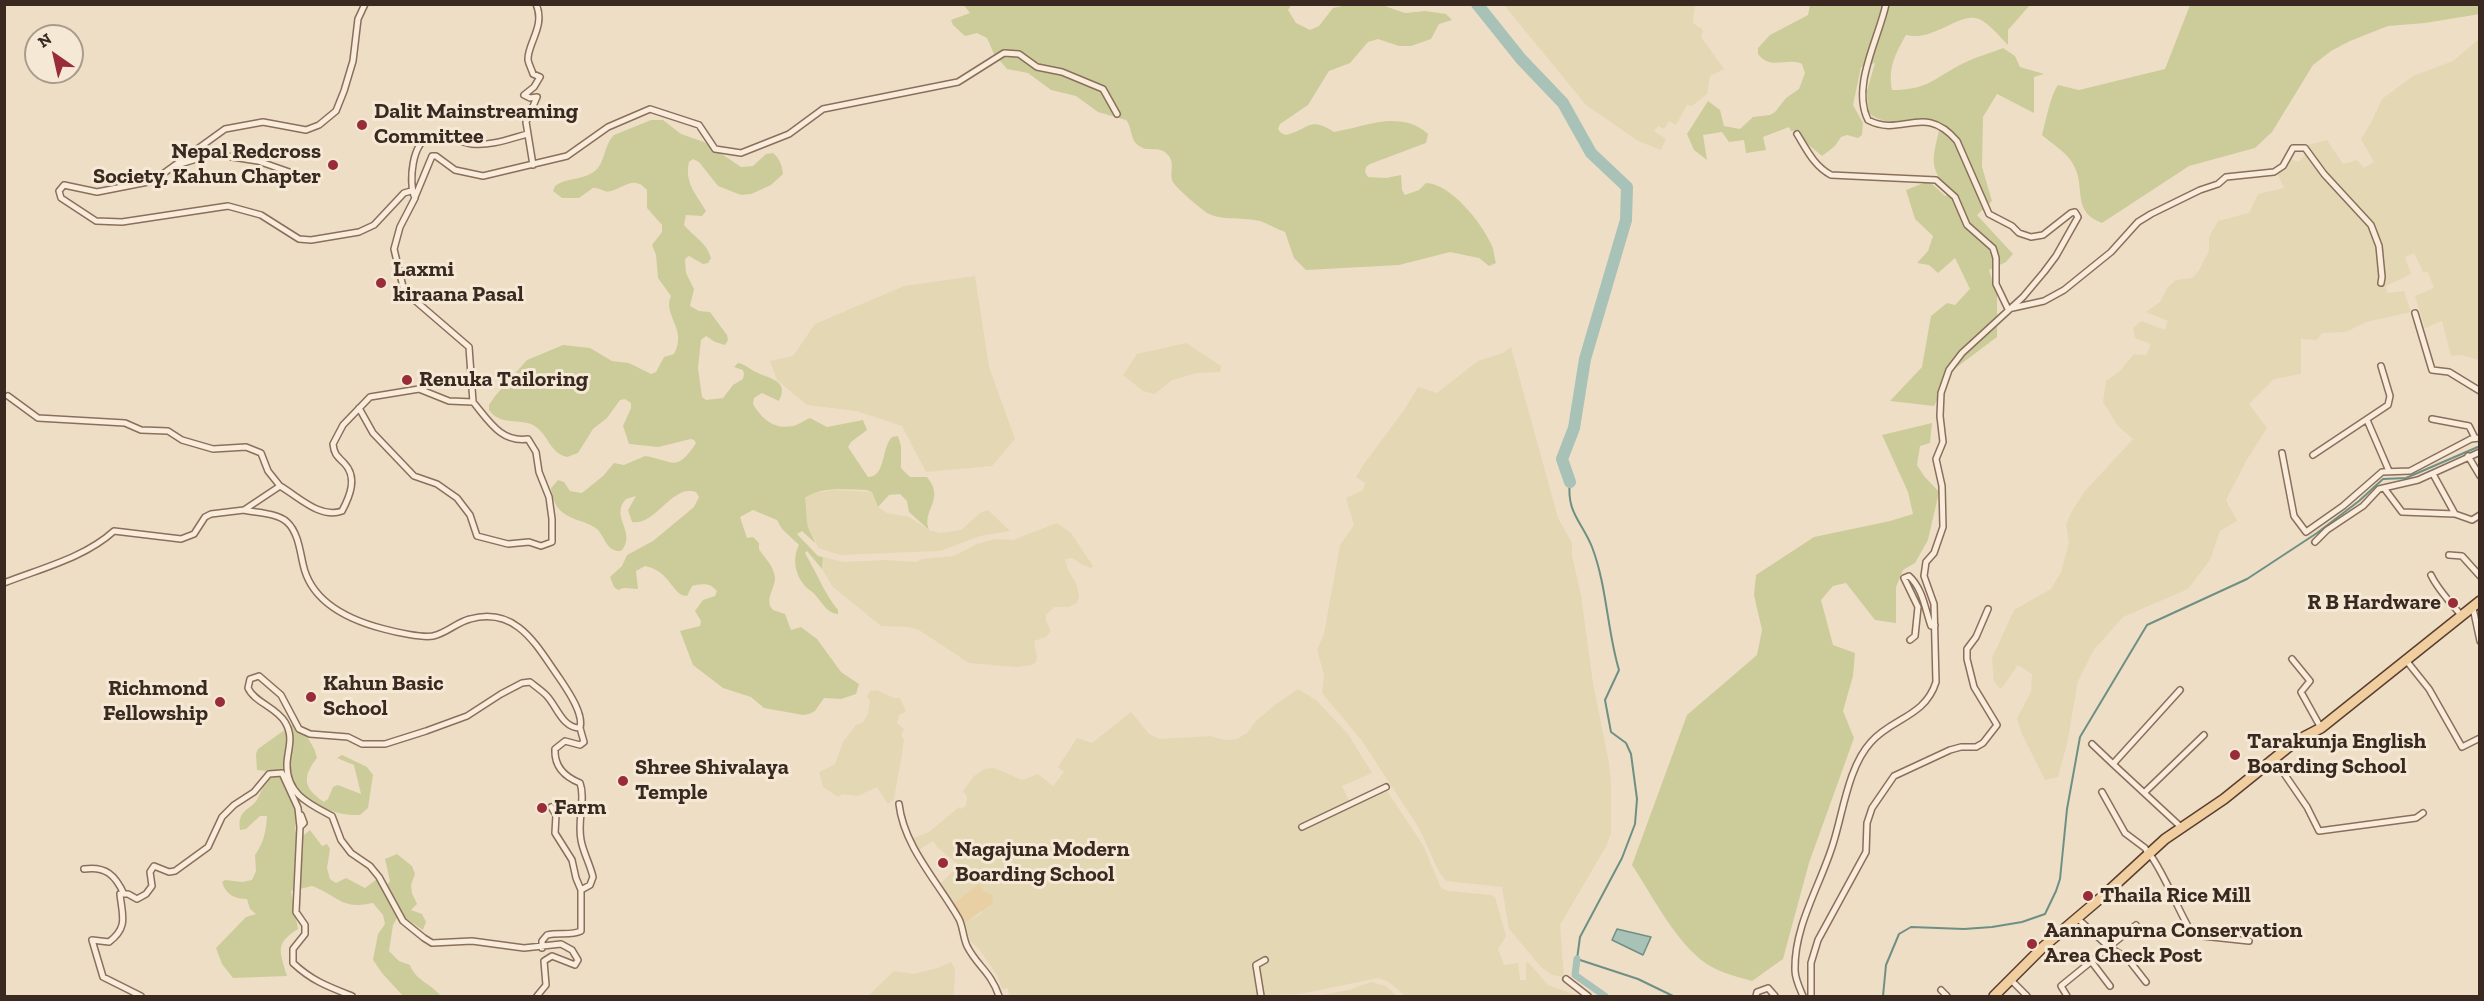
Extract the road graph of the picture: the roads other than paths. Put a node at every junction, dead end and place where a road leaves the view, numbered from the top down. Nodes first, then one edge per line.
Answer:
1 (365, 4) edge
2 (536, 4) edge
3 (1886, 4) edge
4 (1117, 114) dead end
5 (527, 134) junction
6 (1797, 135) dead end
7 (178, 165) junction
8 (533, 165) junction
9 (312, 180) dead end
10 (411, 190) junction
11 (415, 198) junction
12 (2381, 283) dead end
13 (2008, 309) junction
14 (2415, 314) dead end
15 (2381, 366) dead end
16 (2480, 391) edge
17 (8, 396) dead end
18 (473, 402) junction
19 (359, 408) junction
20 (2432, 419) dead end
21 (2367, 420) junction
22 (2477, 438) edge
23 (2480, 452) edge
24 (2283, 453) dead end
25 (2313, 455) dead end
26 (2468, 456) junction
27 (2389, 471) junction
28 (2433, 474) junction
29 (2480, 476) edge
30 (280, 486) junction
31 (2385, 488) junction
32 (244, 510) junction
33 (2455, 514) junction
34 (2480, 515) edge
35 (2315, 542) dead end
36 (2449, 555) dead end
37 (2432, 575) dead end
38 (2480, 576) edge
39 (4, 583) edge
40 (2476, 604) edge
41 (1988, 609) dead end
42 (2461, 615) junction
43 (1935, 625) junction
44 (1910, 640) dead end
45 (2480, 641) edge
46 (2292, 659) dead end
47 (2405, 659) junction
48 (2180, 690) dead end
49 (580, 728) junction
50 (2321, 728) junction
51 (2204, 735) dead end
52 (2480, 738) edge
53 (2092, 744) dead end
54 (2274, 759) junction
55 (2113, 764) junction
56 (1386, 787) dead end
57 (292, 790) junction
58 (2103, 792) dead end
59 (2145, 792) junction
60 (899, 804) dead end
61 (551, 807) dead end
62 (2423, 813) dead end
63 (300, 827) junction
64 (1302, 827) dead end
65 (2182, 828) junction
66 (2148, 853) junction
67 (84, 869) dead end
68 (582, 890) junction
69 (124, 894) junction
70 (2077, 918) junction
71 (2136, 925) dead end
72 (2248, 941) dead end
73 (2109, 947) junction
74 (542, 948) junction
75 (1265, 960) dead end
76 (2091, 961) junction
77 (2010, 979) junction
78 (1566, 980) dead end
79 (2146, 982) dead end
80 (2110, 986) dead end
81 (1941, 990) dead end
82 (141, 996) edge
83 (352, 996) edge
84 (537, 996) edge
85 (999, 996) edge
86 (1261, 996) edge
87 (1588, 996) edge
88 (1756, 996) edge
89 (1775, 996) edge
90 (1803, 996) edge
91 (1811, 996) edge
92 (1947, 996) edge
93 (1994, 996) edge
94 (2027, 996) edge
95 (2067, 996) edge

1 - 7 street
2 - 5 street
3 - 13 street
4 - 8 street
5 - 8 street
5 - 10 street
6 - 13 street
7 - 9 street
7 - 10 street
8 - 11 street
10 - 11 street
11 - 18 street
12 - 13 street
13 - 43 street
14 - 16 street
15 - 21 street
17 - 30 street
18 - 19 street
18 - 19 street
19 - 30 street
20 - 22 street
21 - 25 street
21 - 27 street
22 - 27 street
23 - 26 street
24 - 27 street
26 - 28 street
26 - 29 street
28 - 31 street
28 - 33 street
30 - 32 street
31 - 33 street
31 - 35 street
32 - 39 street
32 - 49 street
33 - 34 street
36 - 38 street
37 - 42 street
40 - 42 main road
40 - 45 street
41 - 91 street
42 - 47 main road
43 - 44 street
43 - 90 street
46 - 50 street
47 - 50 main road
47 - 52 street
48 - 55 street
49 - 57 street
49 - 68 street
50 - 54 main road
51 - 59 street
53 - 55 street
54 - 62 street
54 - 65 main road
55 - 59 street
56 - 64 street
57 - 63 street
57 - 74 street
58 - 66 street
59 - 65 street
60 - 85 street
61 - 68 street
63 - 69 street
63 - 83 street
65 - 66 main road
66 - 70 main road
66 - 72 street
67 - 69 street
68 - 74 street
69 - 82 street
70 - 73 street
70 - 77 main road
71 - 73 street
73 - 76 street
73 - 79 street
74 - 84 street
75 - 86 street
76 - 80 street
76 - 95 street
77 - 93 main road
77 - 94 street
78 - 87 street
81 - 92 street
88 - 89 street

